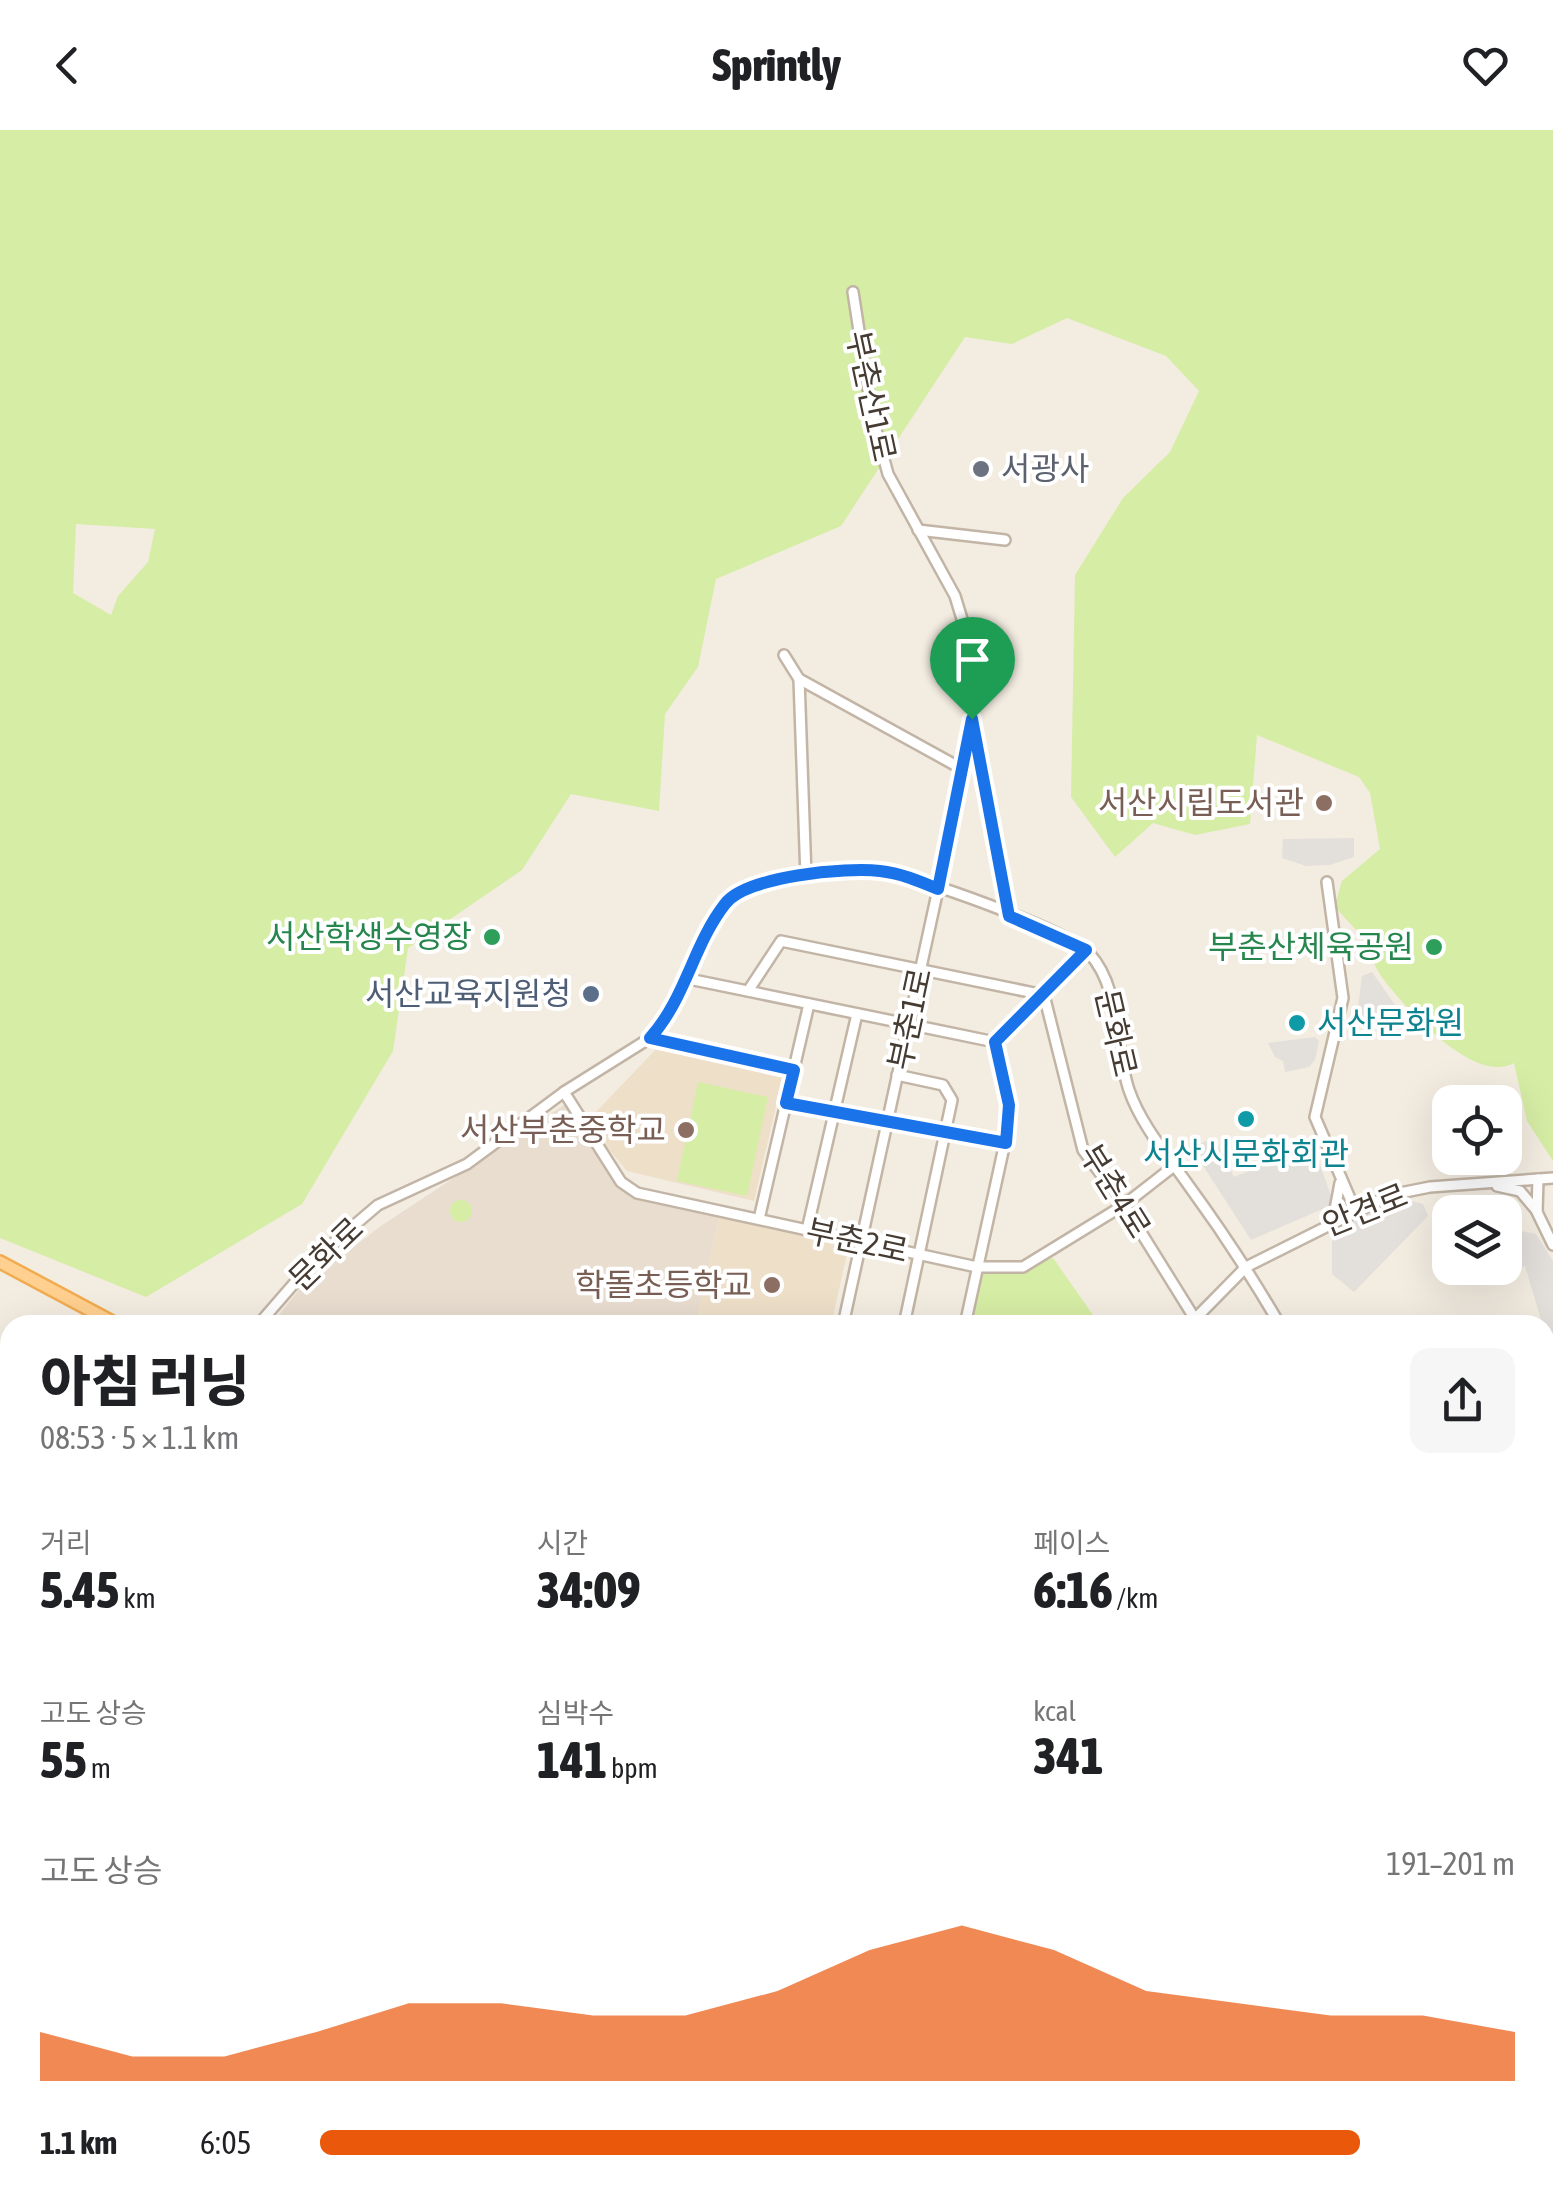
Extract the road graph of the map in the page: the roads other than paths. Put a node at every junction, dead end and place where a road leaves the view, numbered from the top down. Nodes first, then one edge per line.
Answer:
1 (853, 292) dead end
2 (918, 530) junction
3 (1005, 540) dead end
4 (784, 655) dead end
5 (798, 679) junction
6 (972, 719) junction
7 (964, 770) junction
8 (806, 877) junction
9 (1326, 882) dead end
10 (938, 889) junction
11 (1009, 916) junction
12 (1086, 950) junction
13 (920, 970) junction
14 (689, 979) junction
15 (748, 991) junction
16 (1044, 995) junction
17 (809, 1004) junction
18 (857, 1014) junction
19 (908, 1024) junction
20 (650, 1038) junction
21 (995, 1042) junction
22 (794, 1070) junction
23 (897, 1075) junction
24 (564, 1092) junction
25 (786, 1103) junction
26 (834, 1112) junction
27 (887, 1122) junction
28 (946, 1132) junction
29 (1006, 1143) junction
30 (1174, 1166) junction
31 (1340, 1180) junction
32 (1538, 1180) junction
33 (1553, 1181) edge
34 (1492, 1182) junction
35 (1124, 1204) junction
36 (1355, 1210) junction
37 (1538, 1212) junction
38 (758, 1219) junction
39 (1333, 1220) junction
40 (807, 1230) junction
41 (861, 1242) junction
42 (1553, 1246) edge
43 (919, 1254) junction
44 (0, 1262) edge
45 (1246, 1266) junction
46 (977, 1267) junction
47 (99, 1315) edge
48 (267, 1315) edge
49 (845, 1315) edge
50 (906, 1315) edge
51 (967, 1315) edge
52 (1188, 1315) edge
53 (1199, 1315) edge
54 (1274, 1315) edge

1 - 2 street, 부춘산1로
2 - 3 street
2 - 6 street, 부춘산1로
4 - 5 street
5 - 7 street
5 - 8 street
6 - 7 street, 부춘산1로
6 - 11 street, 부춘산1로
7 - 10 street, 부춘산1로
8 - 10 street, 문화로
8 - 14 street, 문화로
9 - 31 street
10 - 11 street, 문화로
10 - 13 street, 부춘1로
11 - 12 street, 문화로
12 - 16 street
12 - 30 street, 문화로
13 - 15 street
13 - 16 street
13 - 19 street, 부춘1로
14 - 15 street
14 - 20 street, 문화로
15 - 17 street
16 - 21 street
16 - 35 street, 부춘4로
17 - 18 street
17 - 22 street
18 - 19 street
18 - 26 street
19 - 21 street
19 - 23 street, 부춘1로
20 - 22 street
20 - 24 street, 문화로
21 - 29 street
22 - 25 street
23 - 27 street, 부춘1로
23 - 28 street
24 - 38 street, 부춘2로
24 - 48 street, 문화로
25 - 26 street
25 - 38 street
26 - 27 street
26 - 40 street
27 - 28 street
27 - 41 street, 부춘1로
28 - 29 street
28 - 43 street
29 - 46 street
30 - 35 street, 부춘2로
30 - 45 street, 문화로
31 - 36 street
31 - 39 street
32 - 33 street, 안견로
32 - 34 street, 안견로
32 - 37 street
34 - 36 street, 안견로
34 - 37 street
35 - 46 street, 부춘2로
35 - 52 street, 부춘4로
36 - 39 street, 안견로
37 - 42 street
38 - 40 street, 부춘2로
39 - 45 street, 안견로
40 - 41 street, 부춘2로
41 - 43 street, 부춘2로
41 - 49 street, 부춘1로
43 - 46 street, 부춘2로
43 - 50 street
44 - 47 main road
45 - 53 street, 안견로
45 - 54 street, 문화로
46 - 51 street

